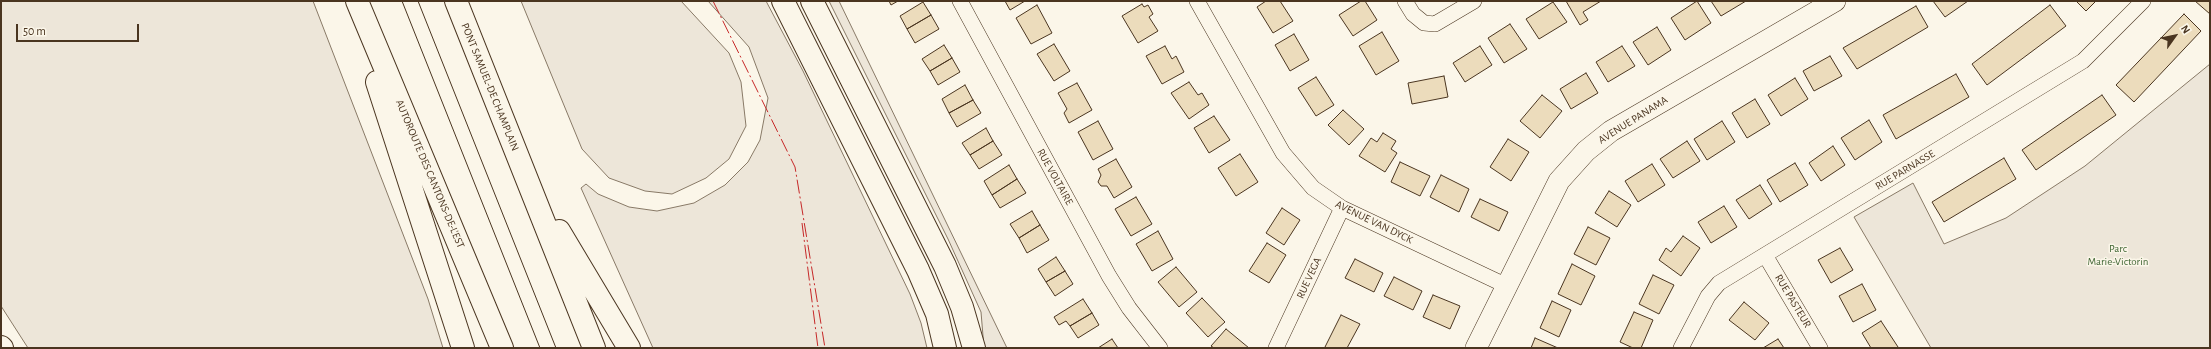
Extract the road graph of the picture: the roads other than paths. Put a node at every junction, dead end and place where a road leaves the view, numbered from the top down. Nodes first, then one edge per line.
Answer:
1 (351, 1) edge
2 (357, 1) edge
3 (456, 1) edge
4 (783, 1) edge
5 (812, 1) edge
6 (960, 1) edge
7 (1197, 1) edge
8 (1405, 1) edge
9 (1474, 1) edge
10 (1835, 1) edge
11 (2143, 1) edge
12 (524, 173) junction
13 (1342, 208) junction
14 (1765, 255) junction
15 (1507, 286) junction
16 (463, 348) edge
17 (502, 348) edge
18 (594, 348) edge
19 (629, 348) edge
20 (945, 348) edge
21 (974, 348) edge
22 (1160, 348) edge
23 (1276, 348) edge
24 (1476, 348) edge
25 (1681, 348) edge
26 (1820, 348) edge

1 - 16 highway
2 - 17 highway, AUTOROUTE DES CANTONS-DE-L'EST
3 - 12 highway, PONT SAMUEL-DE CHAMPLAIN
4 - 20 highway
5 - 21 highway
6 - 22 street, RUE VOLTAIRE
7 - 13 street, AVENUE VAN DYCK
8 - 9 street
10 - 15 street, AVENUE PANAMA
11 - 14 street, RUE PARNASSE
12 - 18 highway
12 - 19 highway
13 - 15 street, AVENUE VAN DYCK
13 - 23 street, RUE VEGA
14 - 25 street, RUE PARNASSE
14 - 26 street, RUE PASTEUR
15 - 24 street, AVENUE PANAMA

